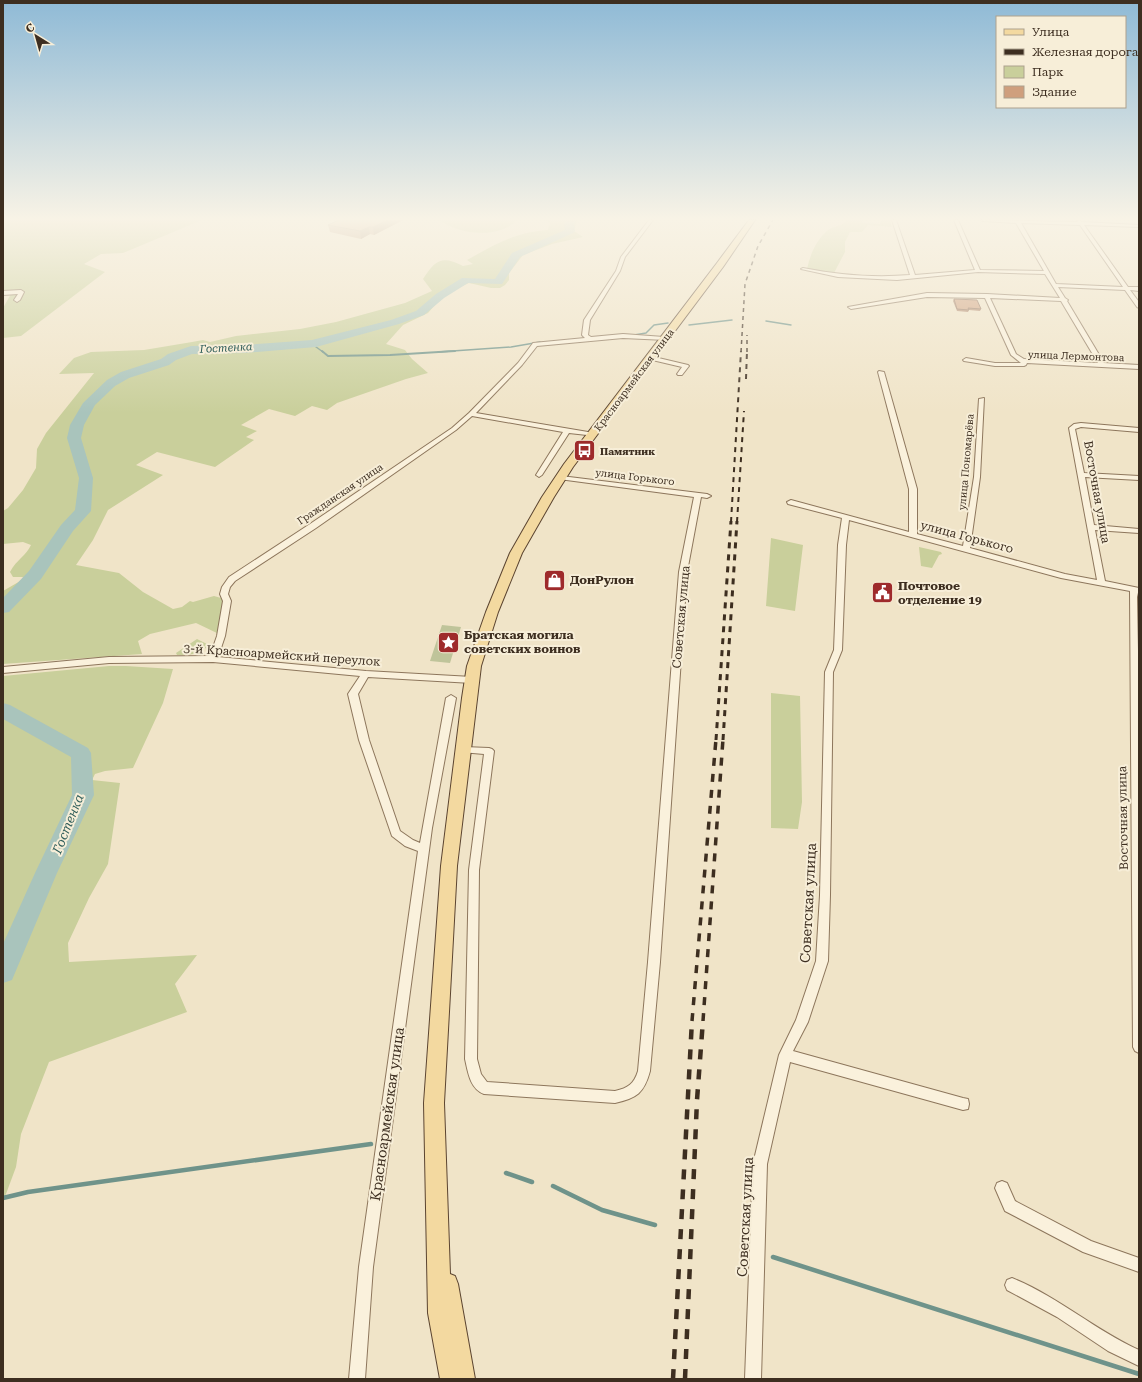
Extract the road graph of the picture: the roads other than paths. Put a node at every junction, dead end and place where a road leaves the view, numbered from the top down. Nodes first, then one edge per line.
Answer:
1 (609, 284) edge
2 (705, 284) edge
3 (1125, 284) edge
4 (1056, 285) joint
5 (1127, 288) junction
6 (1139, 289) edge
7 (3, 293) edge
8 (987, 296) junction
9 (17, 300) dead end
10 (1064, 300) junction
11 (1139, 306) edge
12 (851, 307) dead end
13 (590, 339) junction
14 (664, 339) junction
15 (650, 358) junction
16 (966, 360) dead end
17 (1023, 361) junction
18 (1103, 366) junction
19 (1139, 368) edge
20 (881, 372) dead end
21 (680, 374) dead end
22 (982, 399) dead end
23 (471, 414) junction
24 (567, 430) junction
25 (1139, 430) edge
26 (594, 435) junction
27 (539, 474) dead end
28 (1082, 475) junction
29 (560, 478) junction
30 (1139, 478) edge
31 (703, 495) joint
32 (791, 502) dead end
33 (846, 517) junction
34 (1090, 527) junction
35 (1139, 531) edge
36 (913, 536) junction
37 (966, 550) junction
38 (1102, 584) junction
39 (1137, 590) edge
40 (213, 659) junction
41 (3, 670) edge
42 (366, 674) junction
43 (472, 680) junction
44 (451, 698) dead end
45 (464, 750) junction
46 (424, 849) junction
47 (1139, 1047) edge
48 (785, 1054) junction
49 (963, 1104) dead end
50 (1002, 1188) dead end
51 (438, 1220) junction
52 (1139, 1265) edge
53 (1012, 1285) dead end
54 (1139, 1358) edge
55 (357, 1379) edge
56 (452, 1379) edge
57 (463, 1379) edge
58 (753, 1379) edge

1 - 13 street
2 - 14 main road, Красноармейская улица
3 - 5 street
4 - 5 street
4 - 10 street
5 - 6 street
5 - 11 street
7 - 9 street
8 - 10 street
8 - 12 street
8 - 17 street
10 - 18 street
13 - 14 street
13 - 23 street, Гражданская улица
14 - 15 main road, Красноармейская улица
15 - 21 street
15 - 26 main road, Красноармейская улица
16 - 17 street, улица Лермонтова
17 - 18 street, улица Лермонтова
18 - 19 street, улица Лермонтова
20 - 36 street
22 - 37 street, улица Пономарёва
23 - 24 street
23 - 40 street, Гражданская улица
24 - 26 street
24 - 27 street
25 - 28 street, Восточная улица
26 - 29 main road, Красноармейская улица
28 - 30 street
28 - 34 street, Восточная улица
29 - 31 street, улица Горького
29 - 43 main road, Красноармейская улица
31 - 45 street, Советская улица
32 - 33 street, улица Горького
33 - 36 street, улица Горького
33 - 48 street, Советская улица
34 - 35 street
34 - 38 street, Восточная улица
36 - 37 street, улица Горького
37 - 38 street, улица Горького
38 - 39 street, улица Горького
39 - 47 street, Восточная улица
40 - 41 street, 3-й Красноармейский переулок
40 - 42 street, 3-й Красноармейский переулок
42 - 43 street, 3-й Красноармейский переулок
42 - 46 street
43 - 45 main road, Красноармейская улица
44 - 46 street, Красноармейская улица
45 - 51 main road, Красноармейская улица
46 - 55 street, Красноармейская улица
48 - 49 street
48 - 58 street, Советская улица
50 - 52 street
51 - 56 main road, Красноармейская улица
51 - 57 main road, Красноармейская улица
53 - 54 street

